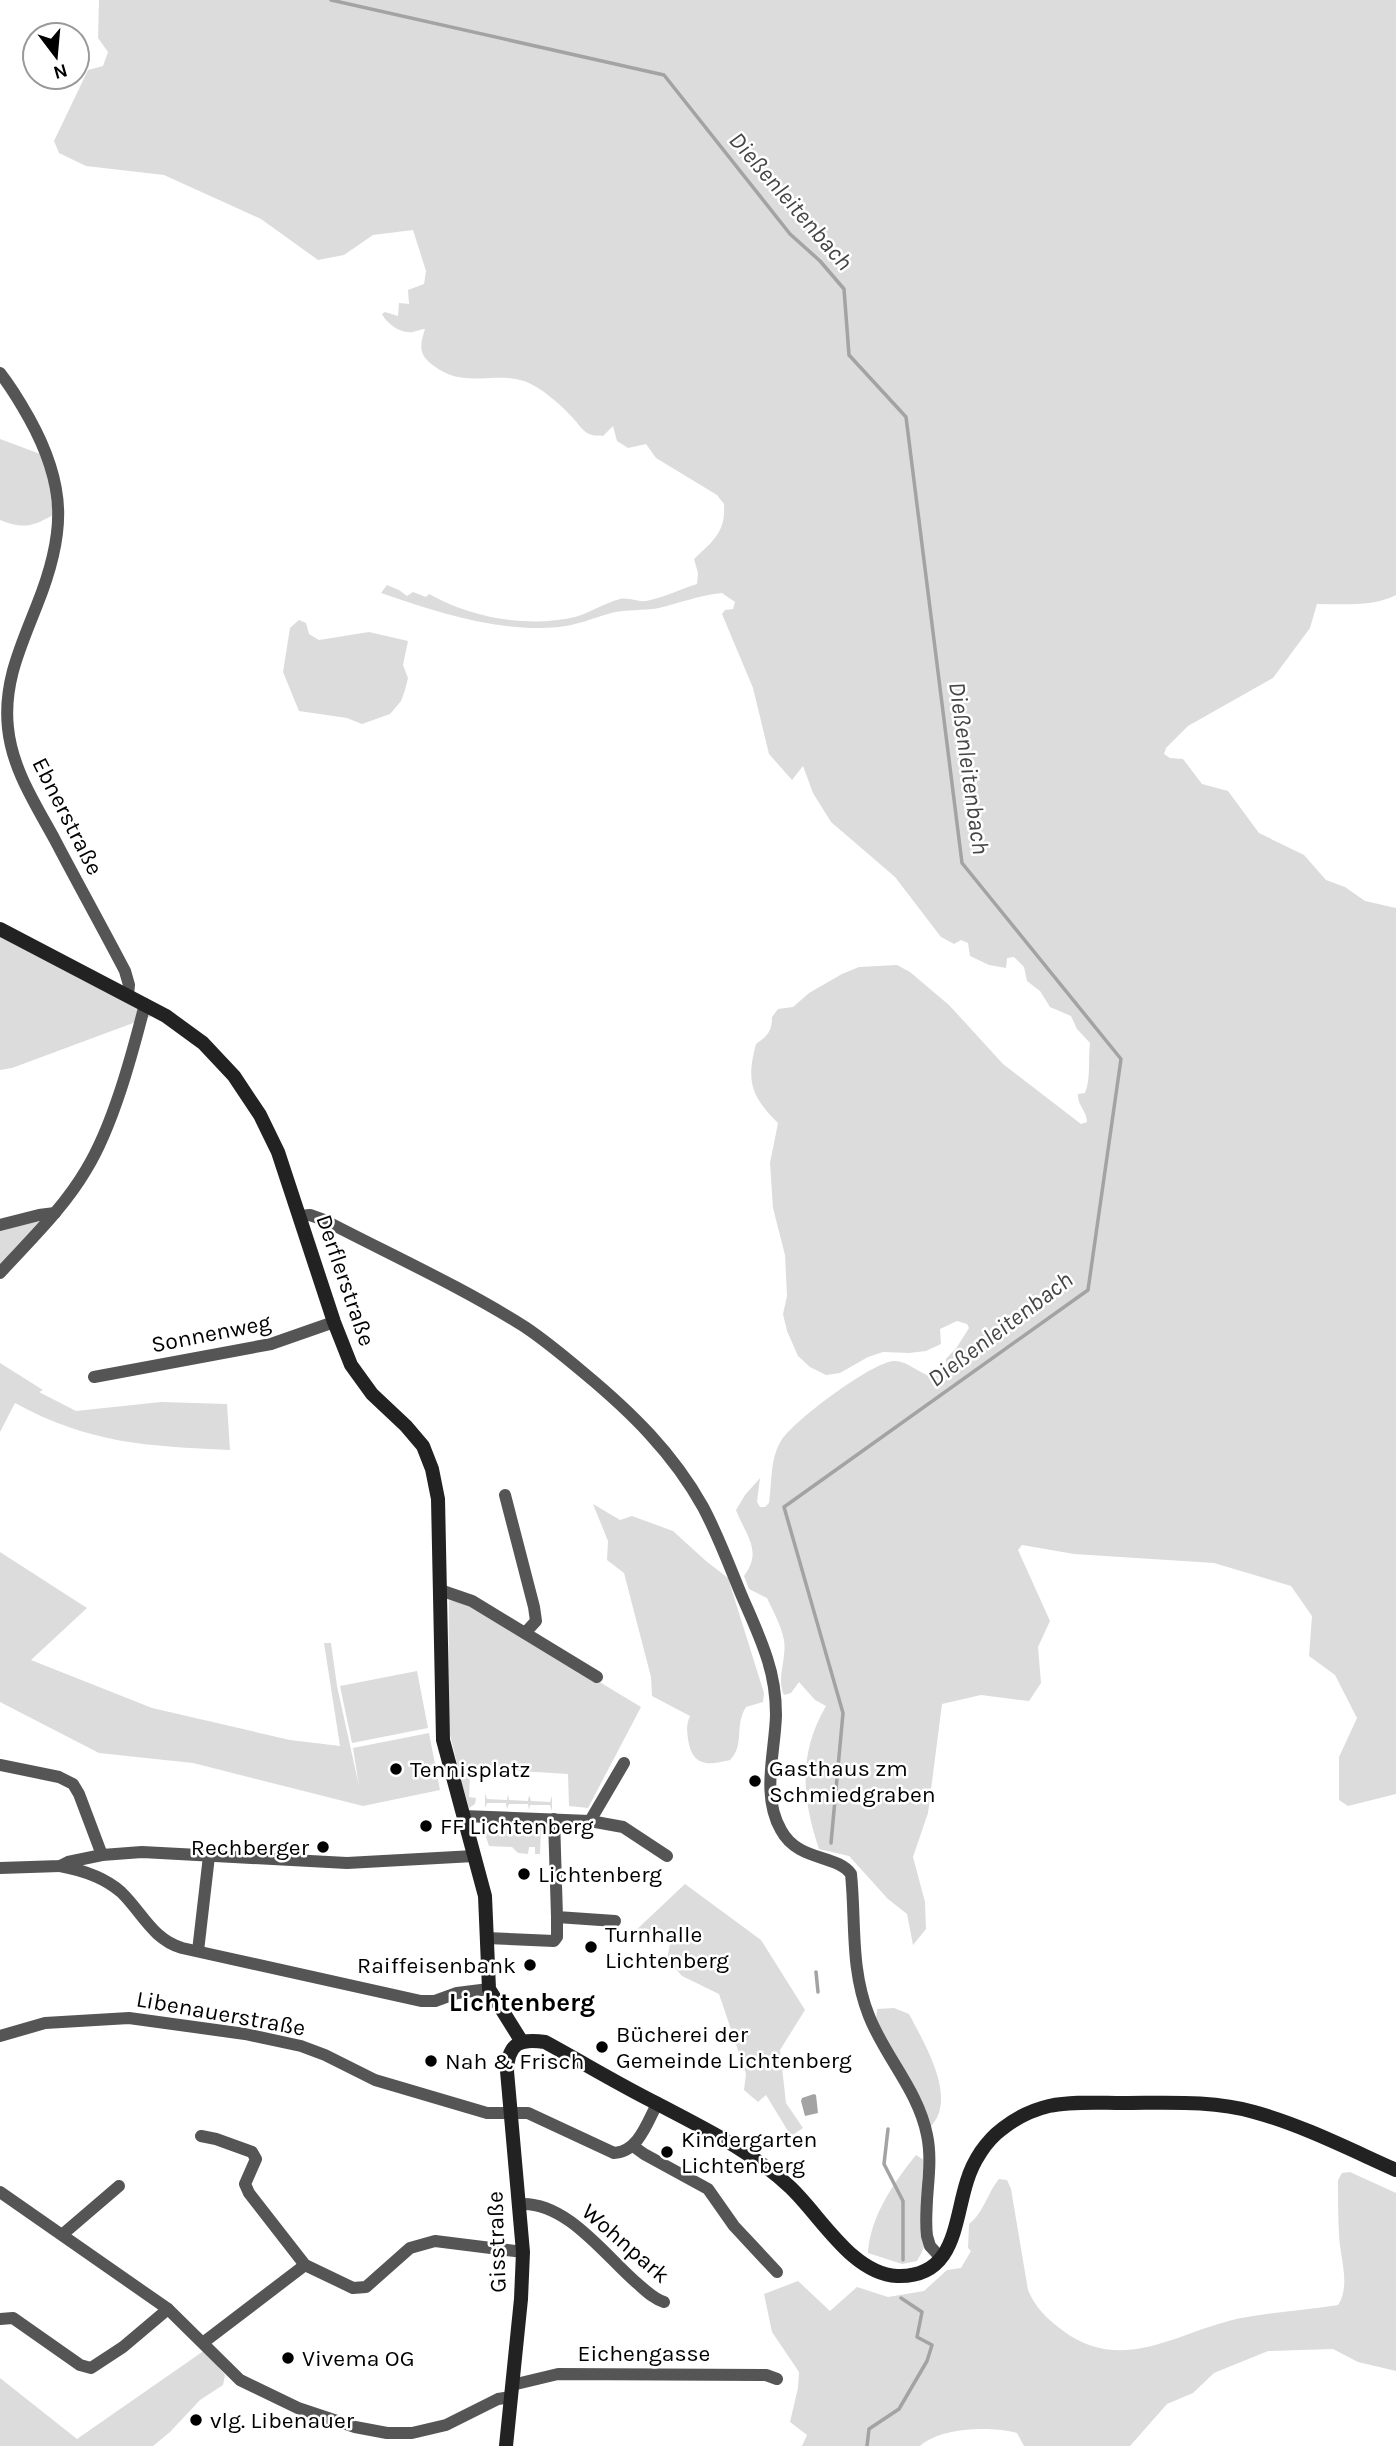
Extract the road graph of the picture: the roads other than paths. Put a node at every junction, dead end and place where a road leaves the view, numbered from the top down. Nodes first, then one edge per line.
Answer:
1 (0, 373) edge
2 (0, 929) edge
3 (128, 995) junction
4 (145, 1004) junction
5 (55, 1213) junction
6 (300, 1216) junction
7 (0, 1225) edge
8 (0, 1273) edge
9 (334, 1322) junction
10 (94, 1377) dead end
11 (505, 1495) dead end
12 (440, 1590) junction
13 (525, 1633) junction
14 (597, 1677) dead end
15 (624, 1763) dead end
16 (0, 1765) edge
17 (463, 1816) junction
18 (554, 1819) junction
19 (590, 1821) junction
20 (102, 1855) junction
21 (209, 1856) junction
22 (474, 1856) junction
23 (667, 1856) dead end
24 (60, 1866) junction
25 (0, 1868) edge
26 (557, 1917) junction
27 (615, 1921) dead end
28 (486, 1938) junction
29 (198, 1951) junction
30 (489, 1989) junction
31 (0, 2036) edge
32 (522, 2042) junction
33 (657, 2104) junction
34 (510, 2114) junction
35 (201, 2136) dead end
36 (633, 2146) junction
37 (1396, 2171) edge
38 (119, 2186) dead end
39 (0, 2192) edge
40 (520, 2204) junction
41 (63, 2234) junction
42 (523, 2252) junction
43 (941, 2258) junction
44 (304, 2265) junction
45 (777, 2272) dead end
46 (664, 2302) dead end
47 (169, 2309) junction
48 (0, 2319) edge
49 (204, 2342) junction
50 (777, 2379) dead end
51 (512, 2391) junction
52 (506, 2446) edge

1 - 3 street, Ebnerstraße
2 - 3 street, Derflerstraße
3 - 4 street, Derflerstraße
4 - 5 street
4 - 6 street, Derflerstraße
5 - 7 street
5 - 8 street
6 - 9 street, Derflerstraße
6 - 43 street
9 - 10 street, Sonnenweg
9 - 12 street, Derflerstraße
11 - 13 street
12 - 13 street
12 - 17 street, Derflerstraße
13 - 14 street
15 - 19 street
16 - 20 street
17 - 18 street
17 - 22 street, Derflerstraße
18 - 19 street
18 - 26 street
19 - 23 street
20 - 21 street
20 - 24 street
21 - 22 street
21 - 29 street
22 - 28 street, Derflerstraße
24 - 25 street
24 - 29 street
26 - 27 street
26 - 28 street
28 - 30 street, Derflerstraße
29 - 30 street
30 - 32 street, Derflerstraße
31 - 34 street, Libenauerstraße
32 - 33 street
32 - 34 street, Gisstraße
33 - 36 street
33 - 43 street
34 - 36 street, Libenauerstraße
34 - 40 street, Gisstraße
35 - 44 street
36 - 45 street
37 - 43 street
38 - 41 street
39 - 41 street
40 - 42 street, Gisstraße
40 - 46 street, Wohnpark
41 - 47 street
42 - 44 street
42 - 51 street, Gisstraße
44 - 49 street
47 - 48 street
47 - 49 street
49 - 51 street
50 - 51 street, Eichengasse
51 - 52 street, Gisstraße

